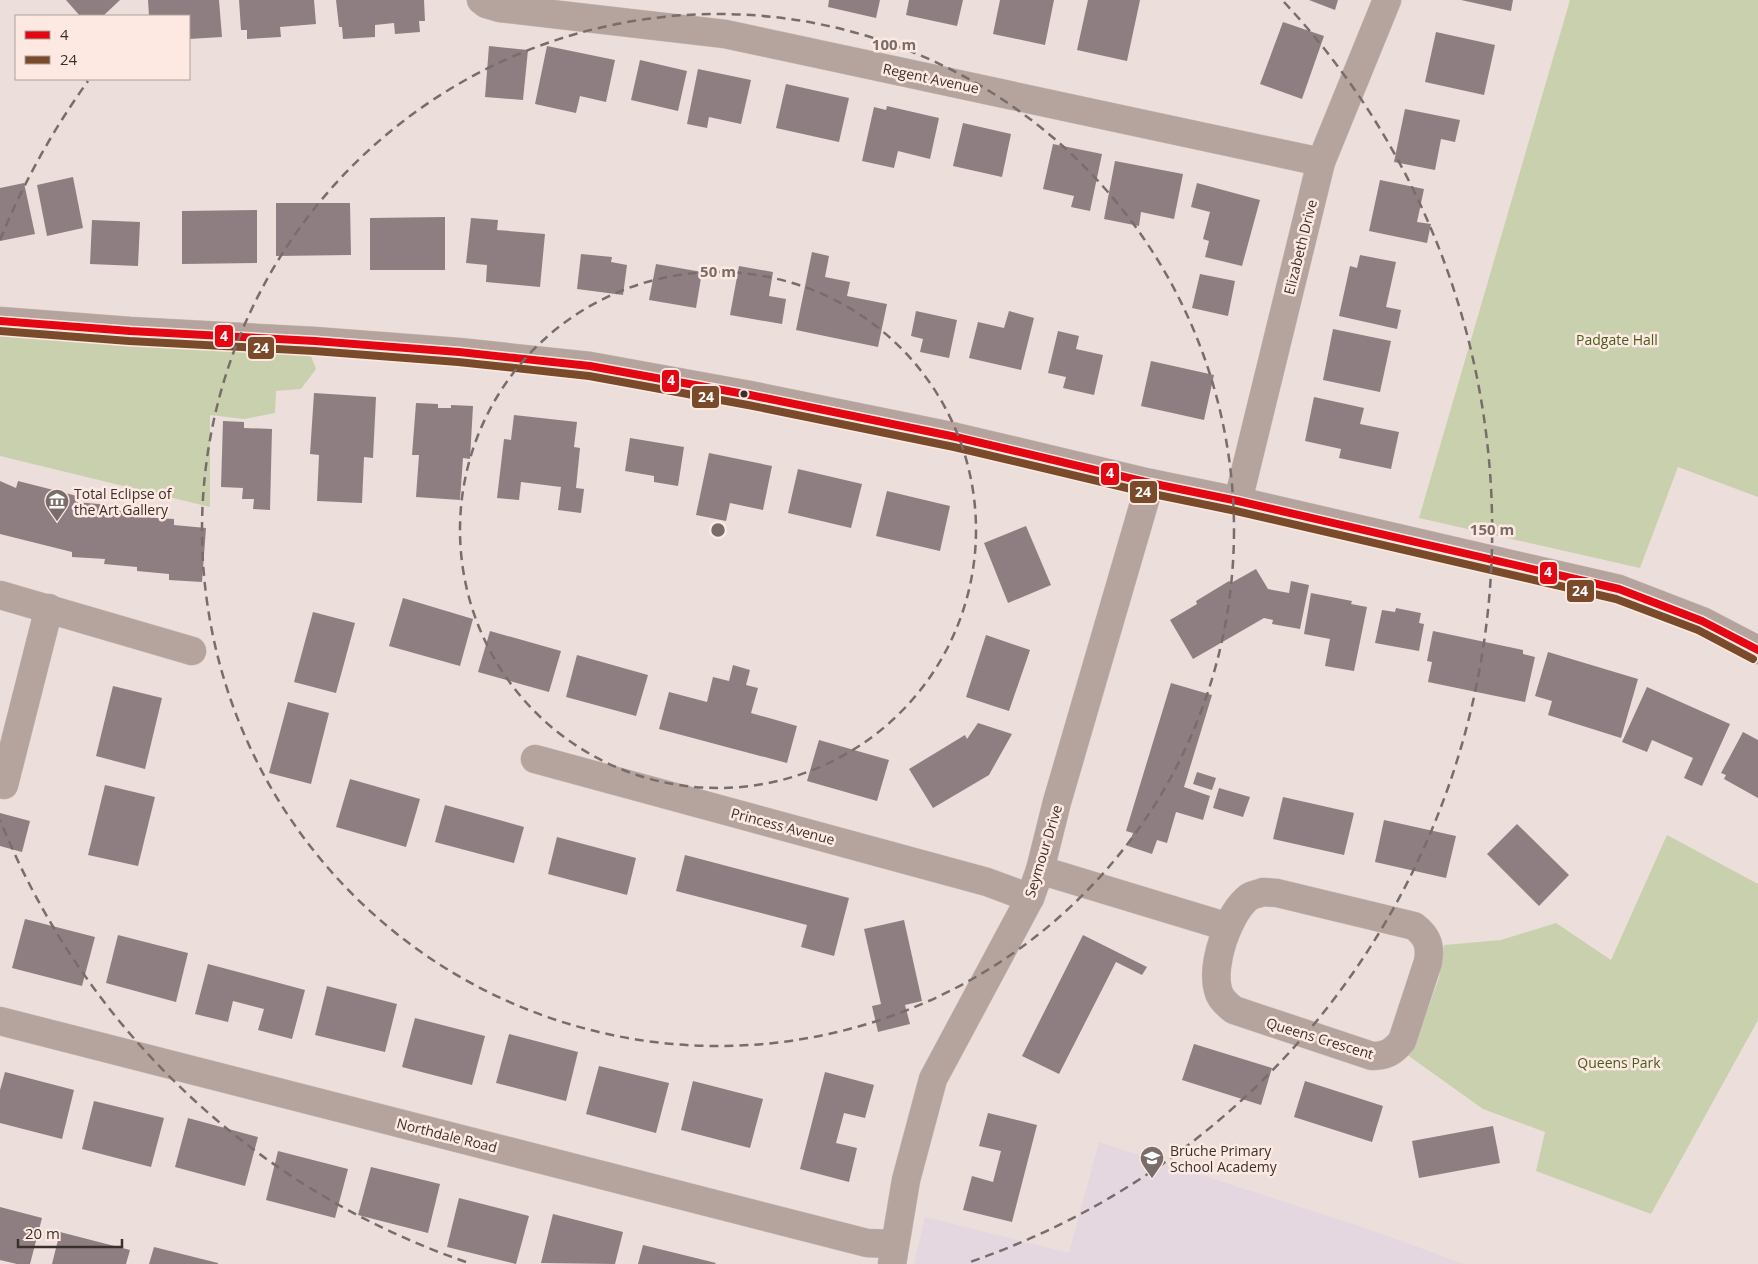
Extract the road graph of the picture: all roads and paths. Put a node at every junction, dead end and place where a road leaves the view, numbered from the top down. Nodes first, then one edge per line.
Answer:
1 (481, 0) edge
2 (1388, 0) edge
3 (1321, 162) junction
4 (0, 321) edge
5 (1150, 483) junction
6 (1238, 501) junction
7 (0, 594) edge
8 (49, 608) junction
9 (1758, 650) edge
10 (192, 651) dead end
11 (535, 759) dead end
12 (4, 785) dead end
13 (1040, 870) junction
14 (1030, 898) junction
15 (1228, 927) junction
16 (0, 1021) edge
17 (893, 1254) edge

1 - 3 street, Regent Avenue
2 - 3 street, Elizabeth Drive
3 - 6 street, Elizabeth Drive
4 - 5 street
5 - 6 street
5 - 13 street, Seymour Drive
6 - 9 street
7 - 8 street
8 - 10 street
8 - 12 street
11 - 14 street, Princess Avenue
13 - 14 street, Seymour Drive
13 - 15 street
14 - 17 street, Seymour Drive
15 - 15 street, Queens Crescent
16 - 17 street, Northdale Road

